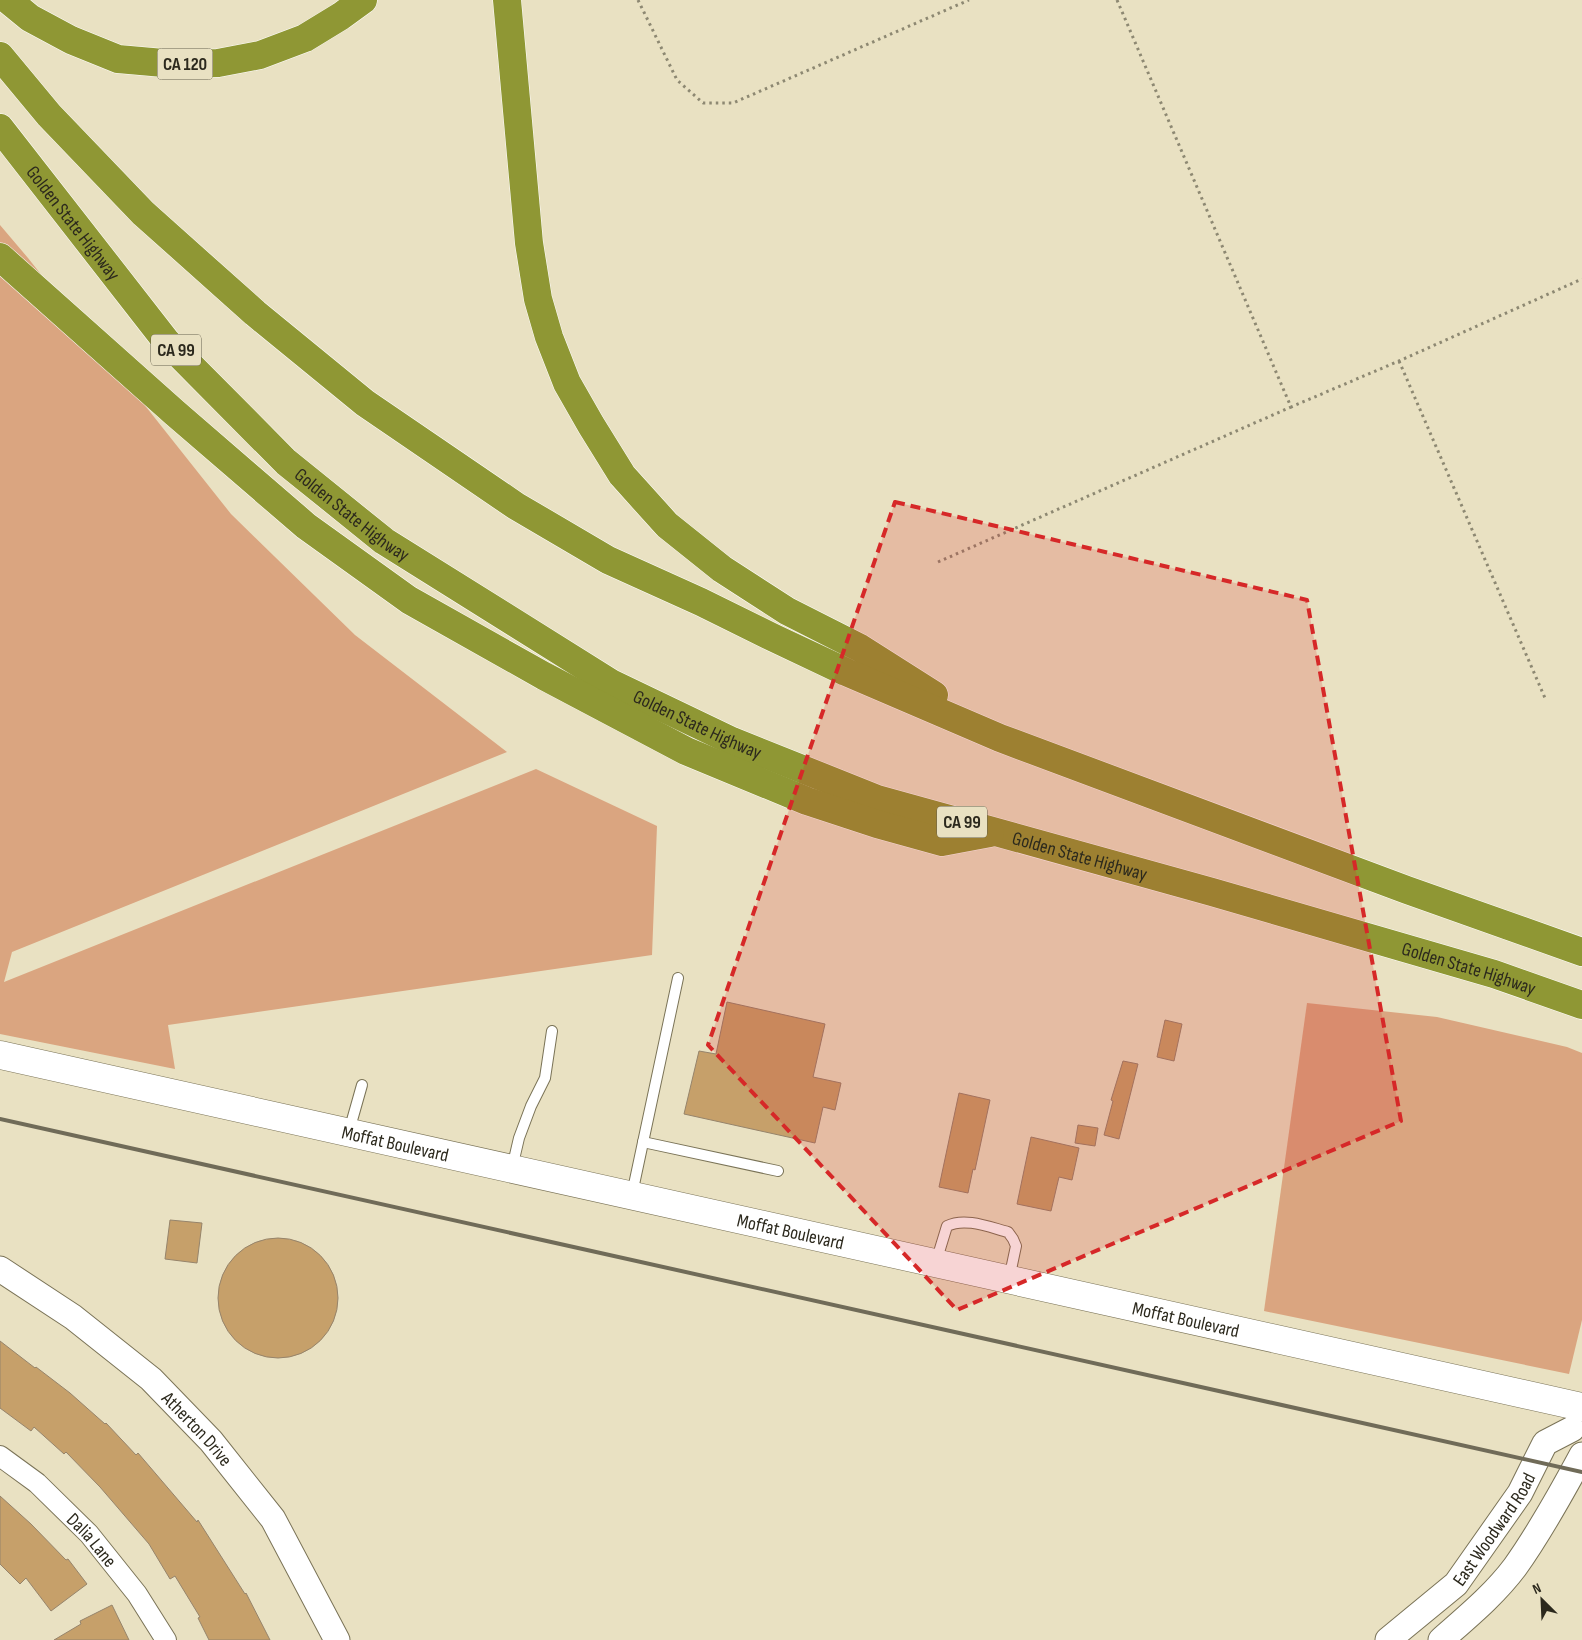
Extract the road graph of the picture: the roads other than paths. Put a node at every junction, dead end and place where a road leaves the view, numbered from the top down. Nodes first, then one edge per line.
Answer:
1 (8, 0) edge
2 (363, 0) edge
3 (508, 0) edge
4 (0, 56) edge
5 (0, 128) edge
6 (0, 257) edge
7 (1000, 738) junction
8 (997, 832) junction
9 (1582, 952) edge
10 (678, 978) dead end
11 (1582, 1005) edge
12 (552, 1031) dead end
13 (0, 1055) edge
14 (362, 1085) dead end
15 (349, 1132) junction
16 (643, 1142) junction
17 (512, 1169) junction
18 (778, 1171) dead end
19 (632, 1195) junction
20 (936, 1263) junction
21 (0, 1269) edge
22 (1008, 1279) junction
23 (1578, 1410) edge
24 (1582, 1454) edge
25 (0, 1456) edge
26 (166, 1640) edge
27 (337, 1640) edge
28 (1388, 1640) edge
29 (1441, 1640) edge

1 - 2 highway, CA 120
3 - 7 highway
4 - 7 highway
5 - 8 highway, Golden State Highway / CA 99
6 - 8 highway
7 - 9 highway
8 - 11 highway, Golden State Highway / CA 99
10 - 16 lane
12 - 17 lane
13 - 15 main road, Moffat Boulevard
14 - 15 lane
15 - 17 main road, Moffat Boulevard
16 - 18 lane
16 - 19 lane
17 - 19 main road, Moffat Boulevard
19 - 20 main road, Moffat Boulevard
20 - 22 main road, Moffat Boulevard
20 - 22 lane
21 - 27 street, Atherton Drive
22 - 23 main road, Moffat Boulevard
23 - 24 street, East Woodward Road
23 - 28 street, East Woodward Road
24 - 29 street, East Woodward Road
25 - 26 street, Dalia Lane

